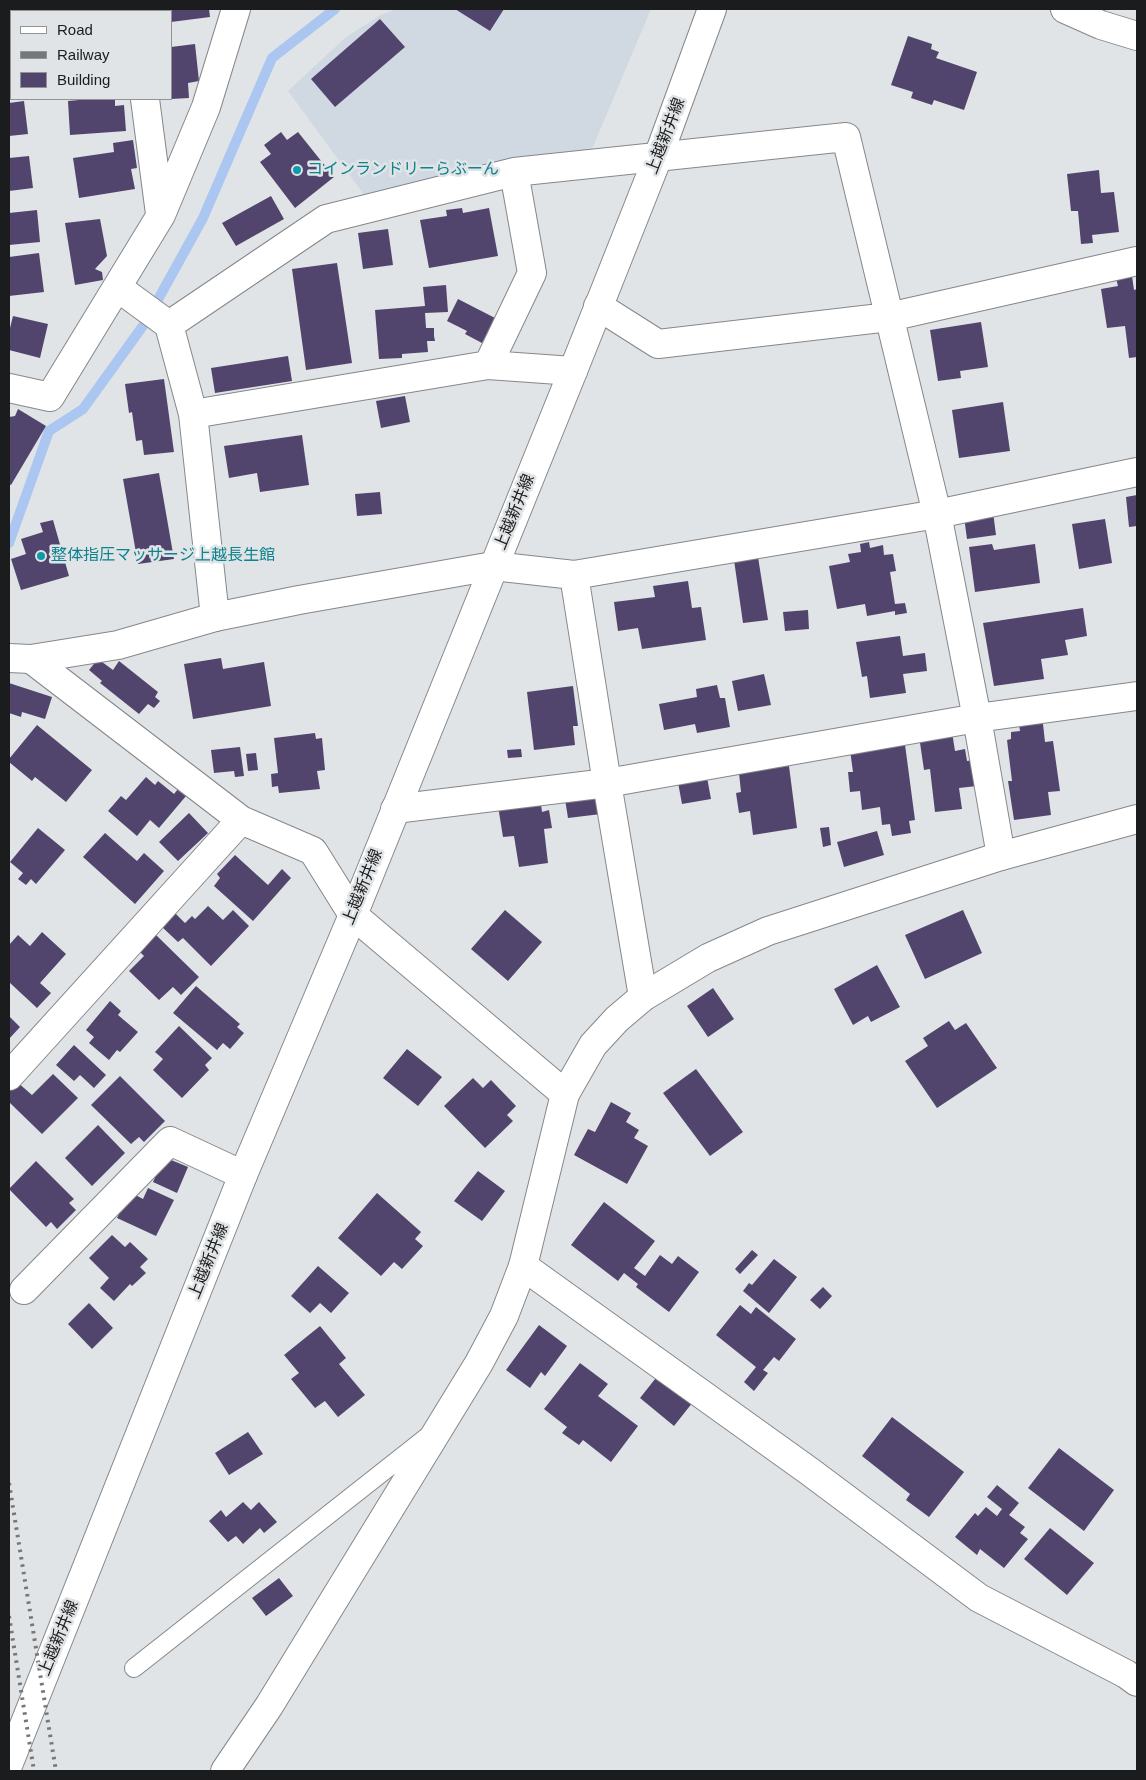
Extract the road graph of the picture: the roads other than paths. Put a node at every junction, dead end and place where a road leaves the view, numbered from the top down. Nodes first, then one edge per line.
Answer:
1 (236, 9) edge
2 (712, 9) edge
3 (1065, 9) edge
4 (1137, 36) edge
5 (145, 100) edge
6 (658, 157) junction
7 (514, 172) junction
8 (161, 215) junction
9 (1137, 261) edge
10 (125, 293) junction
11 (598, 306) junction
12 (889, 317) junction
13 (168, 324) junction
14 (488, 364) junction
15 (573, 371) junction
16 (9, 388) edge
17 (193, 414) junction
18 (1137, 472) edge
19 (937, 514) junction
20 (493, 566) junction
21 (574, 575) junction
22 (215, 617) junction
23 (20, 659) edge
24 (1137, 696) edge
25 (977, 718) junction
26 (606, 783) junction
27 (395, 809) junction
28 (1137, 819) edge
29 (241, 820) junction
30 (1001, 856) junction
31 (353, 915) junction
32 (643, 997) junction
33 (9, 1076) edge
34 (565, 1094) junction
35 (243, 1175) junction
36 (523, 1266) junction
37 (24, 1290) dead end
38 (440, 1428) junction
39 (134, 1668) dead end
40 (1137, 1682) edge
41 (9, 1763) edge
42 (225, 1771) edge

1 - 8 street
2 - 6 street, 上越新井線
3 - 4 street
5 - 8 street
6 - 7 street
6 - 11 street, 上越新井線
6 - 12 street
7 - 13 street
7 - 14 street
8 - 10 street
9 - 12 street
10 - 13 street
10 - 16 street
11 - 12 street
11 - 15 street, 上越新井線
12 - 19 street
13 - 17 street
14 - 15 street
14 - 17 street
15 - 20 street, 上越新井線
17 - 22 street
18 - 19 street
19 - 21 street
19 - 25 street
20 - 21 street
20 - 22 street
20 - 27 street, 上越新井線
21 - 26 street
22 - 23 street
23 - 29 street
24 - 25 street
25 - 26 street
25 - 30 street
26 - 27 street
26 - 32 street
27 - 31 street, 上越新井線
28 - 30 street
29 - 31 street
29 - 33 street
30 - 32 street
31 - 34 street
31 - 35 street, 上越新井線
32 - 34 street
34 - 36 street
35 - 37 street
35 - 41 street, 上越新井線
36 - 38 street
36 - 40 street
38 - 39 lane
38 - 42 street

